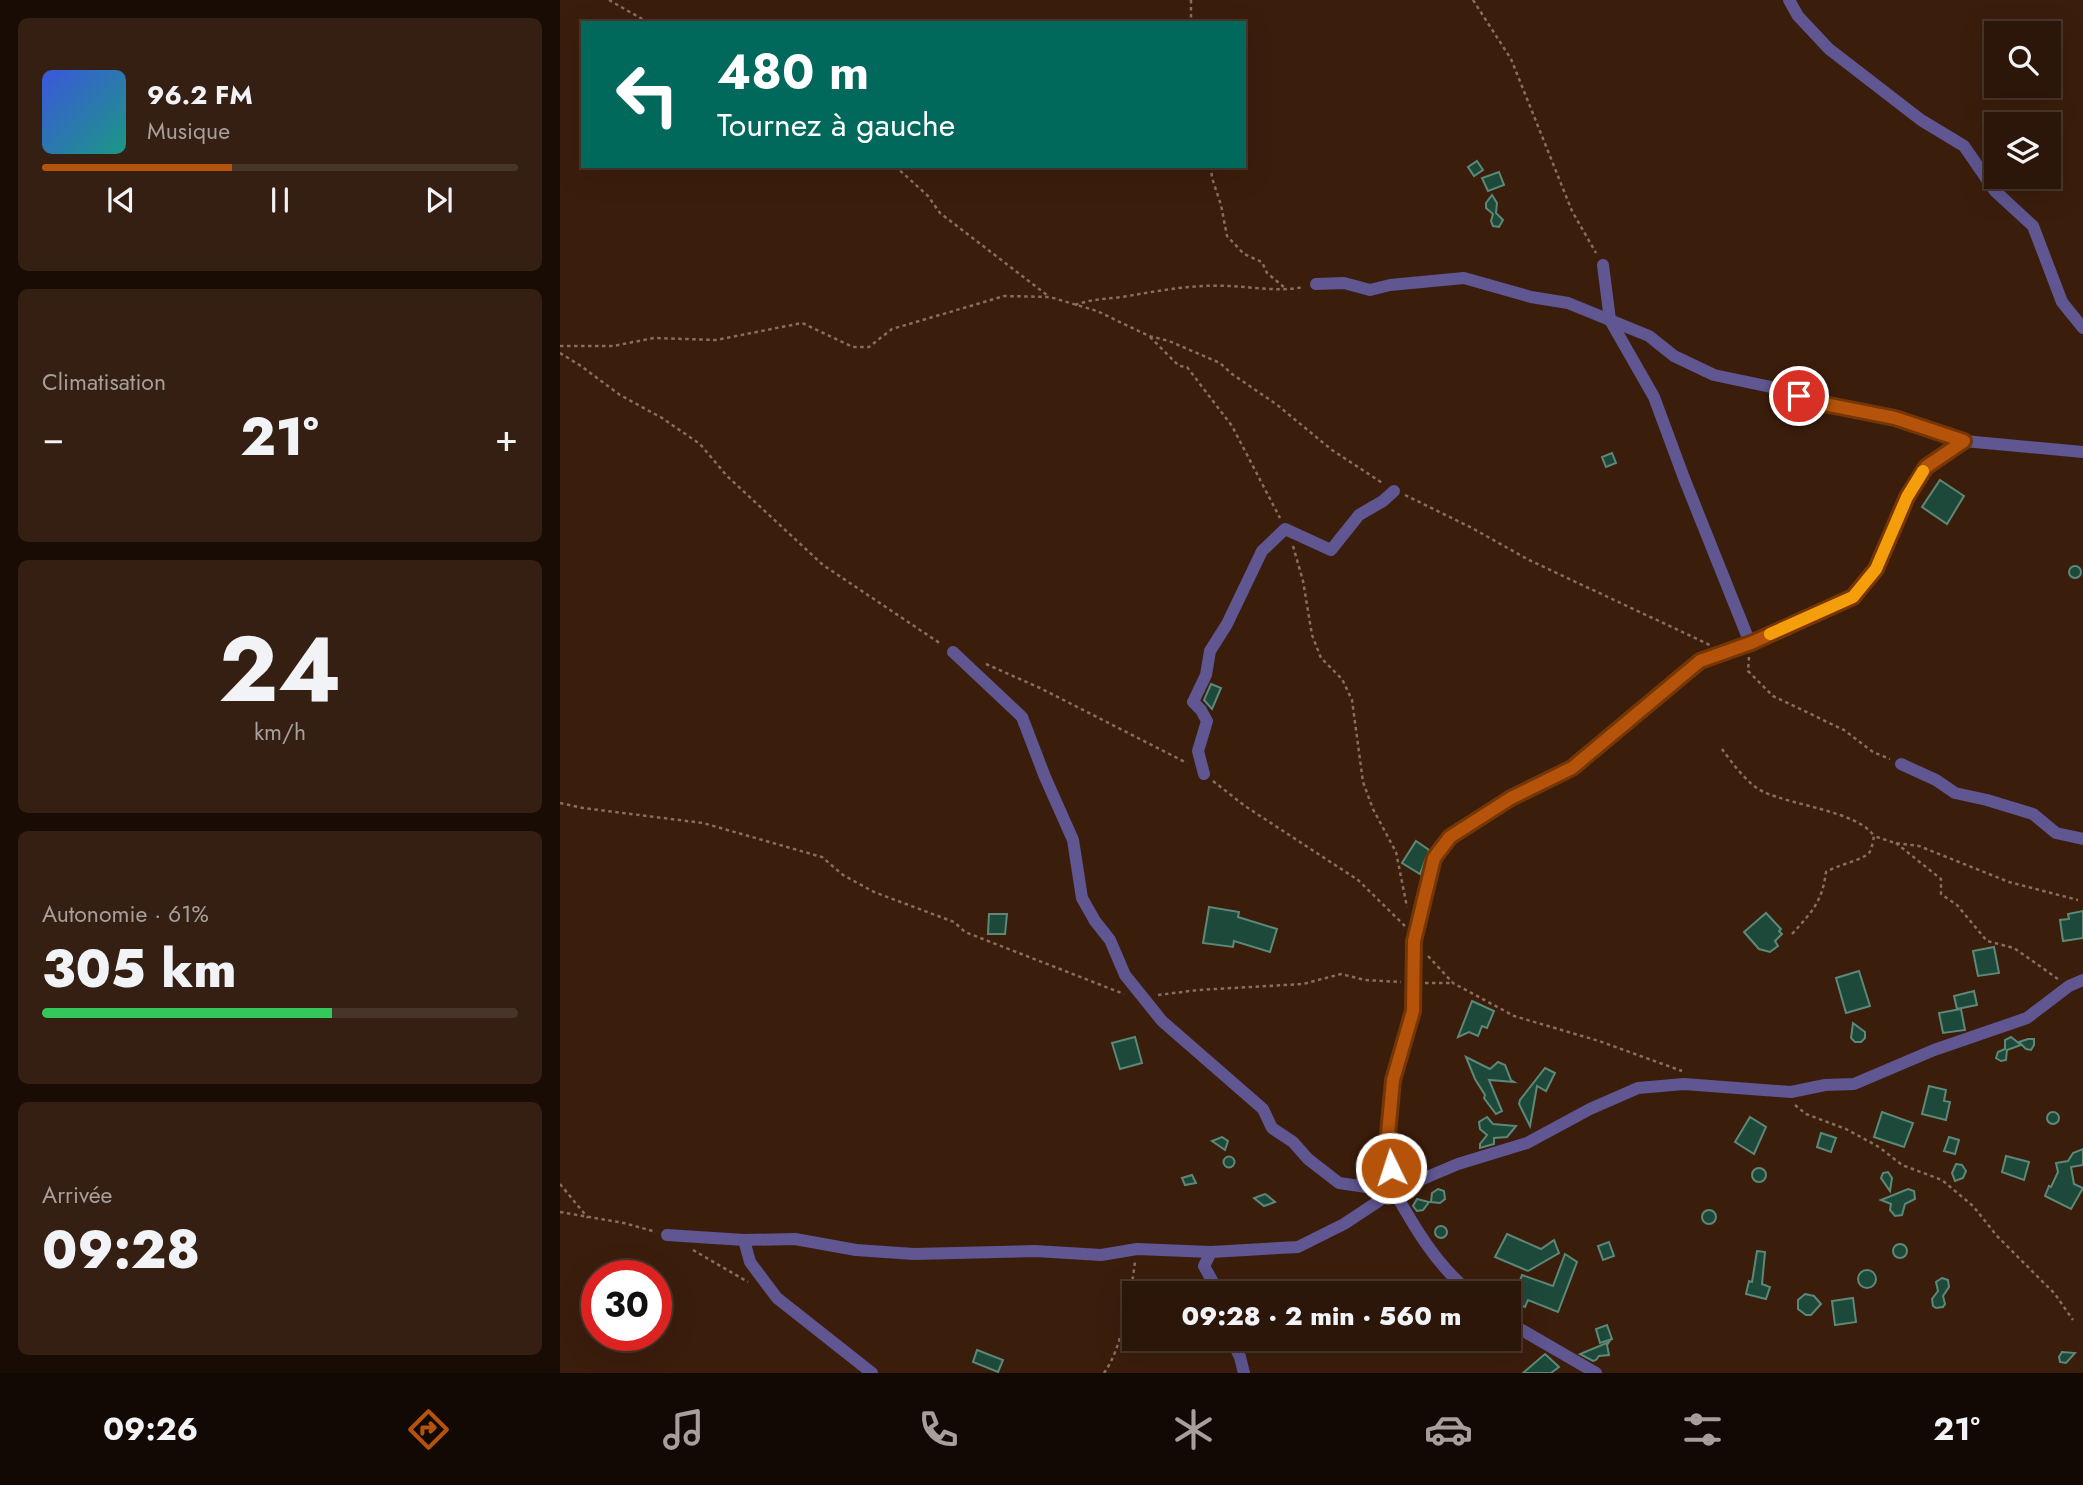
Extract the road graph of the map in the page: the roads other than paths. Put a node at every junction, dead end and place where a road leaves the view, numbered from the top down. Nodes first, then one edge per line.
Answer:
1 (1789, 0) edge
2 (1603, 265) road end
3 (1316, 284) road end
4 (1610, 320) junction
5 (2083, 328) edge
6 (1964, 441) junction
7 (2083, 452) edge
8 (1394, 491) road end
9 (1751, 643) junction
10 (953, 652) road end
11 (1901, 764) road end
12 (1204, 774) road end
13 (2083, 839) edge
14 (2083, 980) edge
15 (1394, 1191) junction
16 (667, 1235) dead end
17 (744, 1240) junction
18 (1211, 1252) junction
19 (1212, 1281) edge
20 (1457, 1281) edge
21 (1521, 1330) edge
22 (1237, 1351) edge
23 (872, 1373) edge
24 (1244, 1373) edge
25 (1596, 1373) edge

1 - 5 street
2 - 4 street
3 - 4 street
4 - 6 street
4 - 9 street
6 - 7 street
6 - 9 street
8 - 12 street
9 - 15 street
10 - 15 street
11 - 13 street
14 - 15 street
15 - 18 street
15 - 20 street
16 - 17 street
17 - 18 street
17 - 23 street
18 - 19 street
21 - 25 street
22 - 24 street

